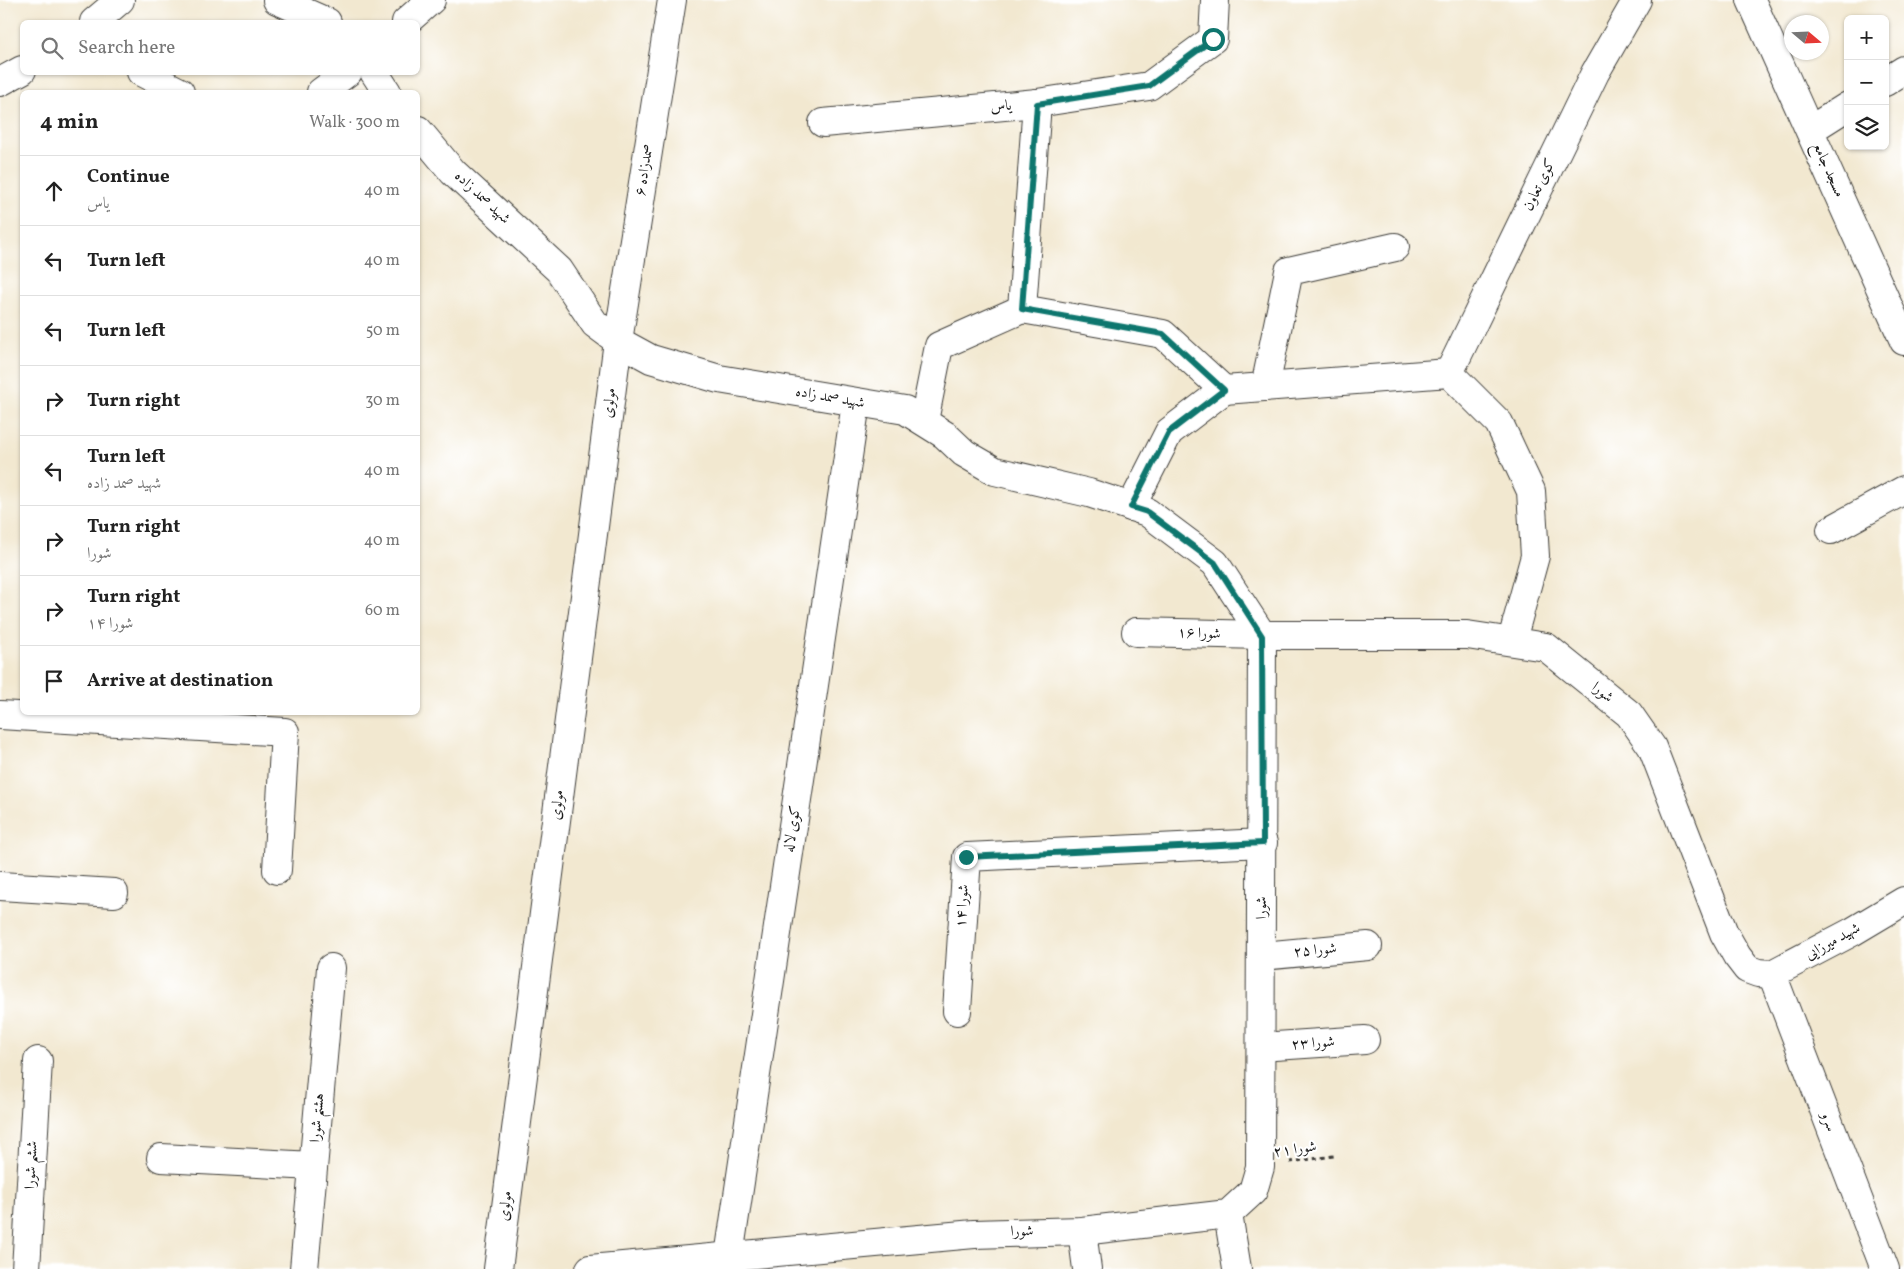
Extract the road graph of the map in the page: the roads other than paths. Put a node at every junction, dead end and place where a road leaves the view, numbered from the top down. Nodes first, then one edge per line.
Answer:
1 (120, 0) edge
2 (277, 0) edge
3 (431, 0) edge
4 (672, 0) edge
5 (1215, 0) edge
6 (1637, 0) edge
7 (1751, 0) edge
8 (96, 20) edge
9 (322, 20) edge
10 (408, 20) edge
11 (1904, 70) edge
12 (20, 71) edge
13 (147, 75) edge
14 (344, 75) edge
15 (376, 75) edge
16 (1889, 79) edge
17 (0, 82) edge
18 (176, 90) edge
19 (324, 90) edge
20 (385, 90) edge
21 (1037, 104) junction
22 (1844, 109) edge
23 (823, 124) dead end
24 (1810, 130) junction
25 (420, 132) edge
26 (1395, 247) dead end
27 (1022, 309) junction
28 (618, 340) junction
29 (1904, 341) edge
30 (1449, 373) junction
31 (1265, 387) junction
32 (1224, 390) junction
33 (856, 403) junction
34 (924, 421) junction
35 (1904, 490) edge
36 (1131, 507) junction
37 (1831, 530) dead end
38 (1136, 632) dead end
39 (1262, 636) junction
40 (1512, 640) junction
41 (0, 714) edge
42 (20, 715) edge
43 (36, 715) edge
44 (286, 722) edge
45 (1263, 843) junction
46 (277, 870) dead end
47 (0, 886) edge
48 (114, 893) dead end
49 (1904, 901) edge
50 (1368, 946) dead end
51 (1262, 956) junction
52 (331, 968) dead end
53 (1765, 974) junction
54 (957, 1011) dead end
55 (1365, 1040) dead end
56 (1261, 1047) junction
57 (38, 1061) dead end
58 (160, 1158) dead end
59 (313, 1166) junction
60 (1228, 1214) junction
61 (1082, 1231) junction
62 (729, 1256) junction
63 (603, 1268) edge
64 (26, 1269) edge
65 (304, 1269) edge
66 (498, 1269) edge
67 (1087, 1269) edge
68 (1237, 1269) edge
69 (1885, 1269) edge

1 - 8 street
2 - 9 street
3 - 10 street
4 - 28 street, صمدزاده ۶
5 - 21 street, یاس
6 - 30 street, کوی تعاون
7 - 24 street, مسجد جامع
11 - 16 street
12 - 17 street
13 - 18 street
14 - 19 street
15 - 20 street
21 - 23 street, یاس
21 - 27 street
22 - 24 street
24 - 29 street, مسجد جامع
25 - 28 street, شهید صمد زاده
26 - 31 street
27 - 32 street
27 - 34 street
28 - 33 street, شهید صمد زاده
28 - 66 street, مولوی
30 - 31 street
30 - 40 street
31 - 32 street
32 - 36 street
33 - 34 street, شهید صمد زاده
33 - 62 street, کوی لاله
34 - 36 street, شهید صمد زاده
35 - 37 street
36 - 39 street, شهید صمد زاده
38 - 39 street, شورا ۱۶
39 - 40 street, شورا
39 - 45 street, شورا
40 - 53 street, شورا
41 - 42 street
43 - 44 street
44 - 46 street
45 - 51 street, شورا
45 - 54 street, شورا ۱۴
47 - 48 street
49 - 53 street, شهید میرزایی
50 - 51 street, شورا ۲۵
51 - 56 street, شورا
52 - 59 street, هشتم شورا
53 - 69 street, سرو
55 - 56 street, شورا ۲۳
56 - 60 street, شورا
57 - 64 street, ششم شورا
58 - 59 street
59 - 65 street, هشتم شورا
60 - 61 street, شورا
60 - 68 street
61 - 62 street, شورا
61 - 67 street
62 - 63 street, شورا

